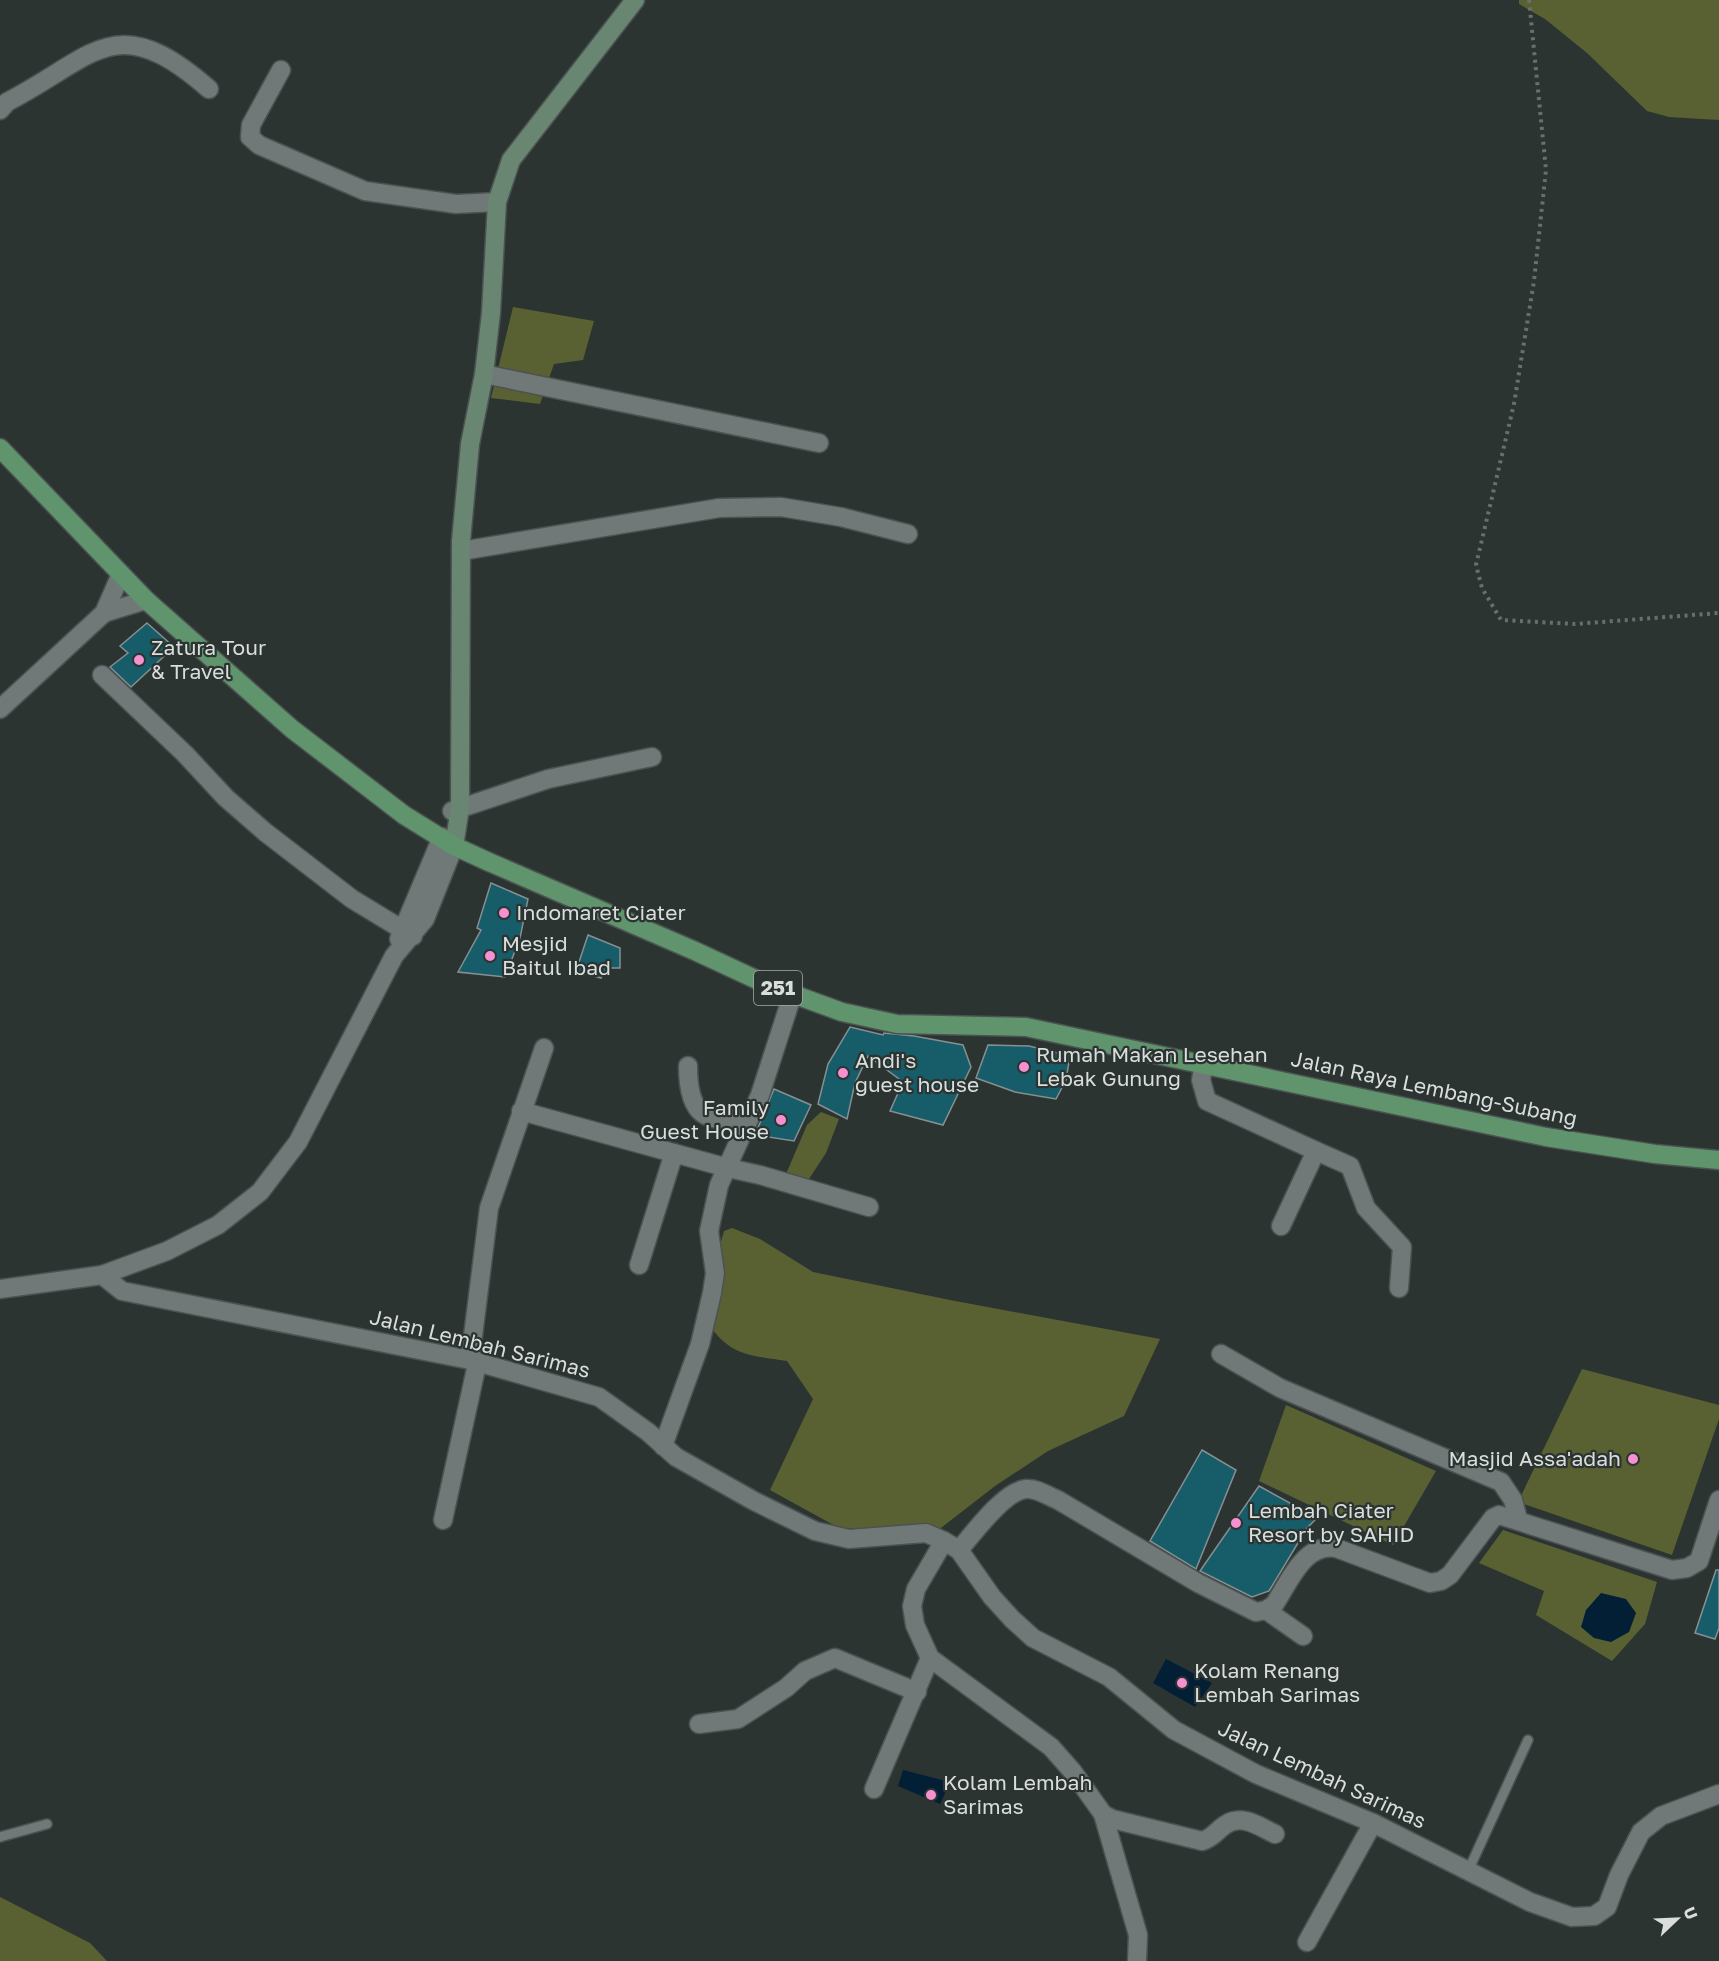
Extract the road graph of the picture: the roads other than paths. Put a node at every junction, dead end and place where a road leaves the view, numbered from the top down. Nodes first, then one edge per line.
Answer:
1 (635, 0) edge
2 (281, 70) dead end
3 (209, 89) dead end
4 (0, 110) edge
5 (497, 202) junction
6 (484, 374) junction
7 (819, 443) dead end
8 (0, 448) edge
9 (908, 534) dead end
10 (461, 551) junction
11 (121, 574) junction
12 (146, 600) junction
13 (104, 612) junction
14 (102, 675) dead end
15 (0, 709) edge
16 (652, 757) dead end
17 (457, 805) junction
18 (448, 842) junction
19 (407, 933) junction
20 (793, 993) junction
21 (544, 1048) dead end
22 (1204, 1063) junction
23 (688, 1066) dead end
24 (521, 1111) junction
25 (751, 1116) junction
26 (1316, 1151) junction
27 (674, 1153) junction
28 (1719, 1160) edge
29 (728, 1168) junction
30 (869, 1207) dead end
31 (1281, 1226) dead end
32 (639, 1265) dead end
33 (102, 1275) junction
34 (1399, 1288) dead end
35 (0, 1289) edge
36 (1221, 1354) dead end
37 (474, 1362) junction
38 (663, 1446) junction
39 (1719, 1500) edge
40 (1518, 1519) junction
41 (443, 1520) dead end
42 (952, 1546) junction
43 (1266, 1610) junction
44 (1303, 1636) dead end
45 (930, 1658) junction
46 (917, 1692) junction
47 (699, 1724) dead end
48 (1528, 1740) dead end
49 (874, 1789) dead end
50 (1719, 1794) edge
51 (1103, 1814) junction
52 (1373, 1822) junction
53 (47, 1824) dead end
54 (1275, 1834) dead end
55 (0, 1837) edge
56 (1469, 1869) junction
57 (1307, 1942) dead end
58 (1137, 1961) edge

1 - 5 street
2 - 5 street
3 - 4 street
5 - 6 street
6 - 7 street
6 - 10 street
8 - 11 main road, Jalan Raya Lembang-Subang / 251
9 - 10 street
10 - 17 street
11 - 12 main road, Jalan Raya Lembang-Subang / 251
11 - 13 street
12 - 13 street
12 - 18 main road, Jalan Raya Lembang-Subang / 251
13 - 15 street
14 - 19 street
16 - 17 street
17 - 18 street
18 - 19 street
18 - 20 main road, Jalan Raya Lembang-Subang / 251
19 - 33 street
20 - 22 main road, Jalan Raya Lembang-Subang / 251
20 - 25 street
21 - 24 street
22 - 26 street
22 - 28 main road, Jalan Raya Lembang-Subang / 251
23 - 25 street
24 - 27 street
24 - 37 street
25 - 29 street
26 - 31 street
26 - 34 street
27 - 29 street
27 - 32 street
29 - 30 street
29 - 38 street
33 - 35 street
33 - 37 street, Jalan Lembah Sarimas
36 - 40 street
37 - 38 street, Jalan Lembah Sarimas
37 - 41 street
38 - 42 street, Jalan Lembah Sarimas
39 - 40 street
40 - 43 street
42 - 43 street
42 - 45 street
42 - 52 street, Jalan Lembah Sarimas
43 - 44 street
45 - 46 street
45 - 51 street
46 - 47 street
46 - 49 street
48 - 56 lane
50 - 56 street, Jalan Lembah Sarimas
51 - 54 street
51 - 58 street
52 - 56 street, Jalan Lembah Sarimas
52 - 57 street
53 - 55 lane

